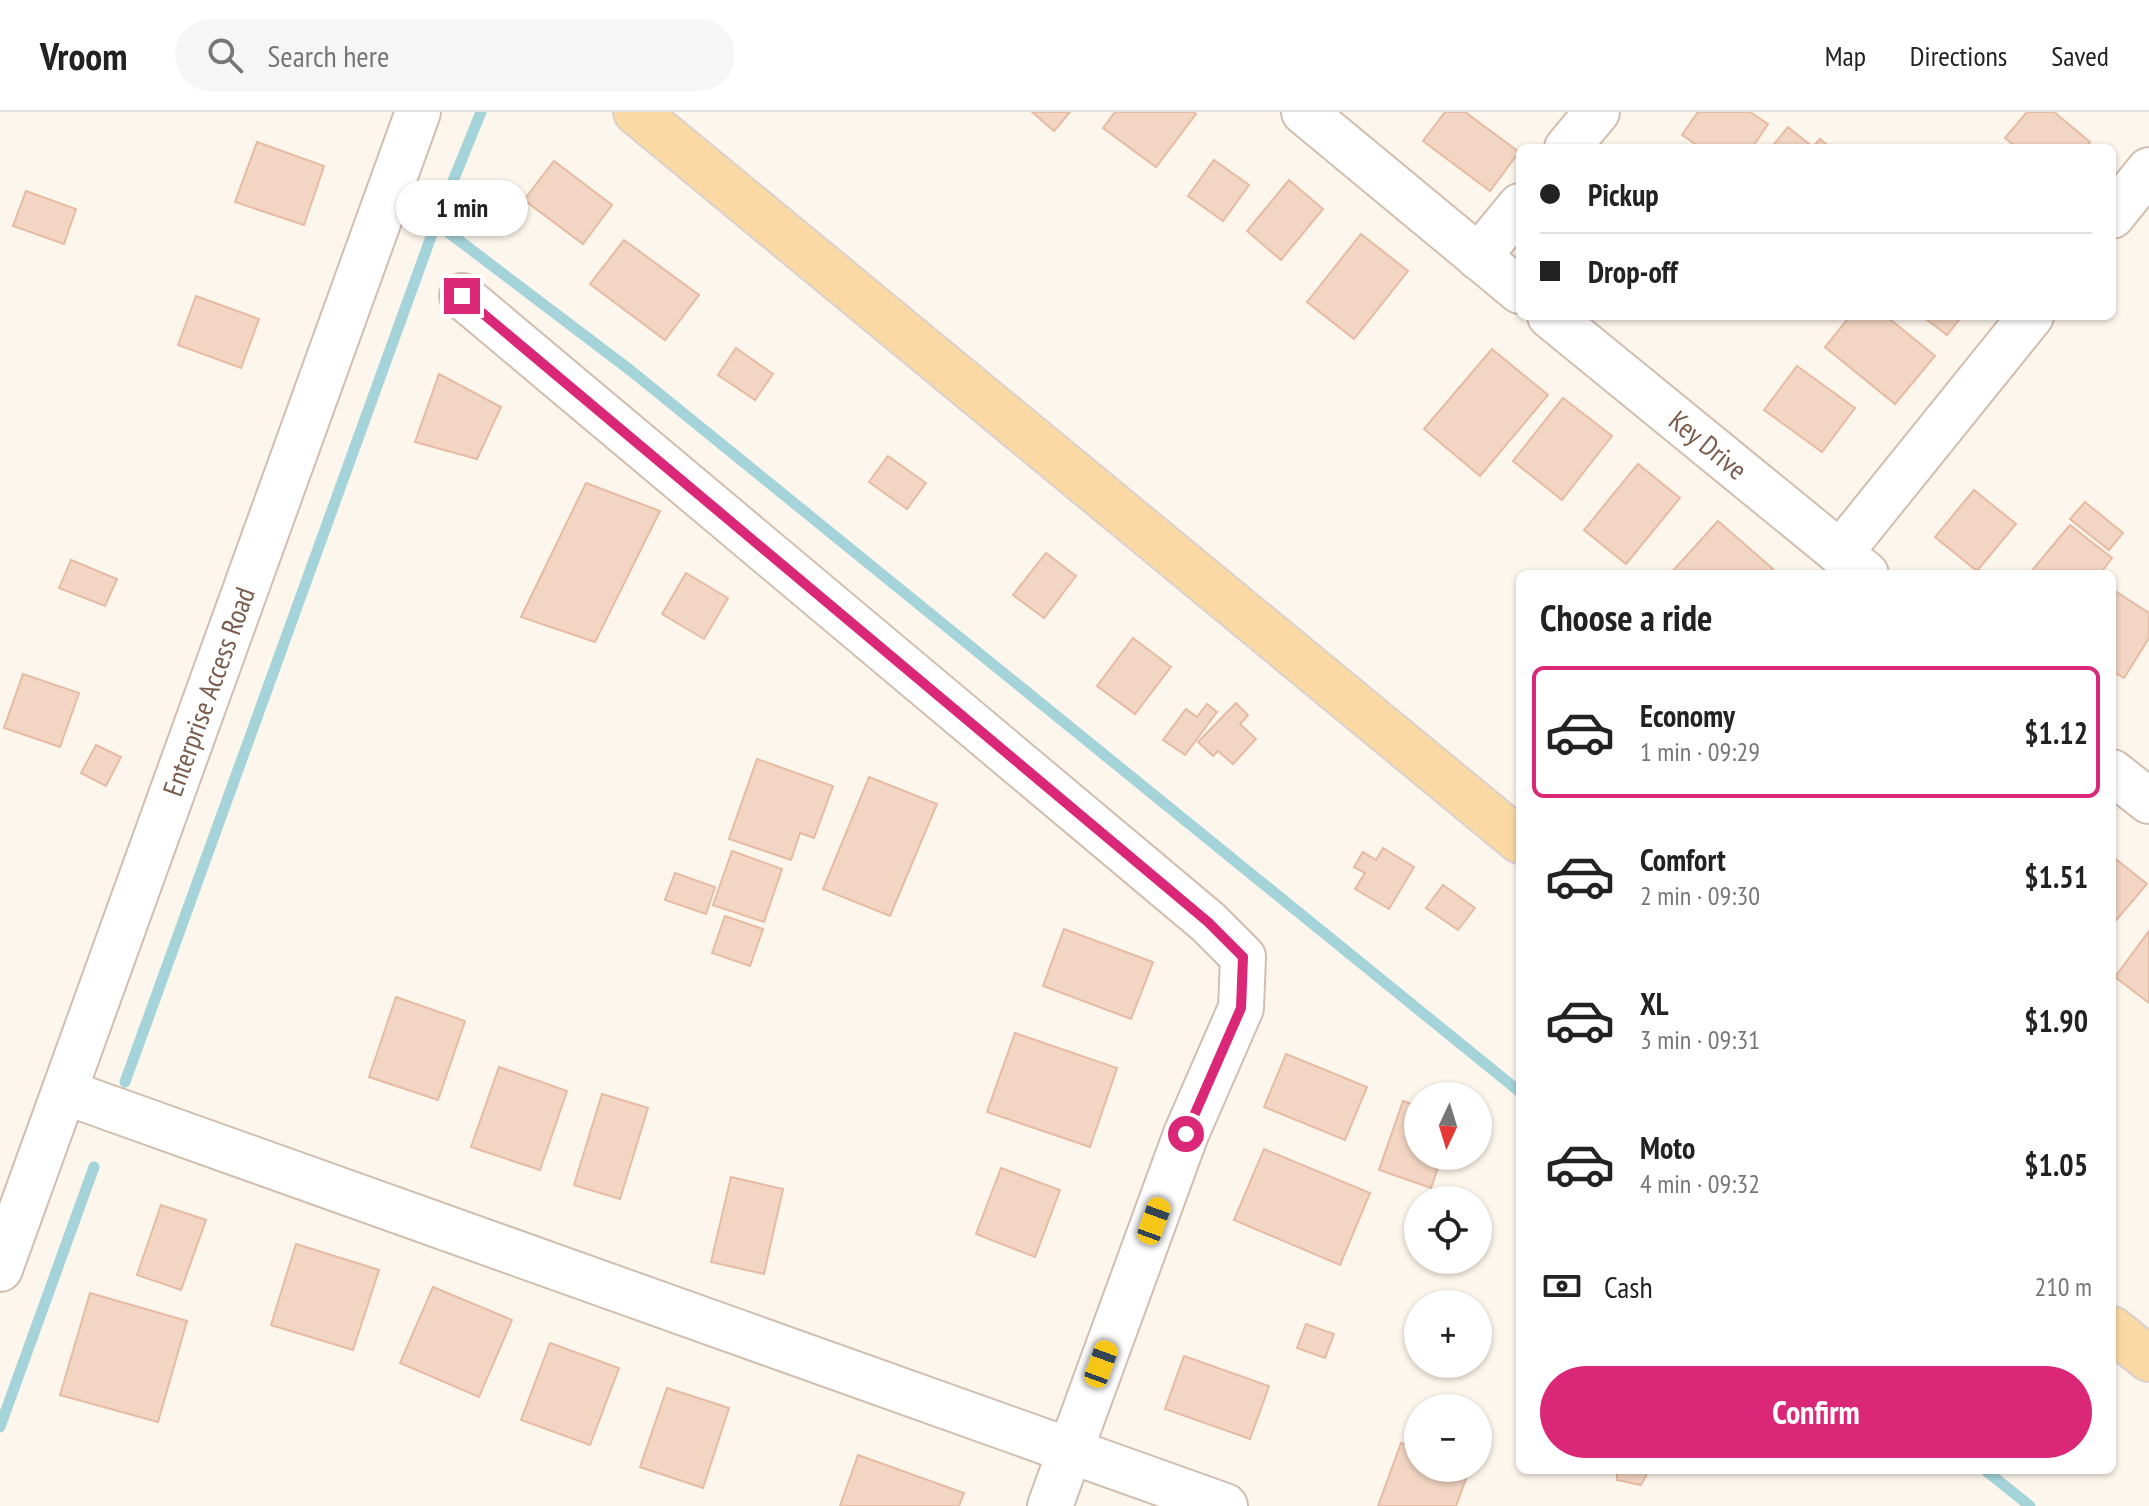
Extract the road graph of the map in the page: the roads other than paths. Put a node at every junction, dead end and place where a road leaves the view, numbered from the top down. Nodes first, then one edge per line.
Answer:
1 (418, 112) edge
2 (636, 112) edge
3 (1304, 112) edge
4 (1597, 112) edge
5 (1570, 144) edge
6 (2149, 170) edge
7 (1516, 211) edge
8 (2116, 211) edge
9 (1478, 257) junction
10 (1516, 288) edge
11 (462, 296) dead end
12 (1555, 320) edge
13 (2028, 320) edge
14 (1853, 563) edge
15 (2116, 775) edge
16 (2149, 801) edge
17 (1516, 838) edge
18 (65, 1092) junction
19 (0, 1269) edge
20 (2116, 1332) edge
21 (2149, 1359) edge
22 (1070, 1451) junction
23 (1050, 1506) edge
24 (1225, 1506) edge

1 - 18 street, Enterprise Access Road
2 - 17 main road
3 - 9 street
4 - 5 street
6 - 8 street
7 - 9 street
9 - 10 street
11 - 22 street
12 - 14 street, Key Drive
13 - 14 street
15 - 16 street
18 - 19 street, Enterprise Access Road
18 - 22 street
20 - 21 main road
22 - 23 street
22 - 24 street

